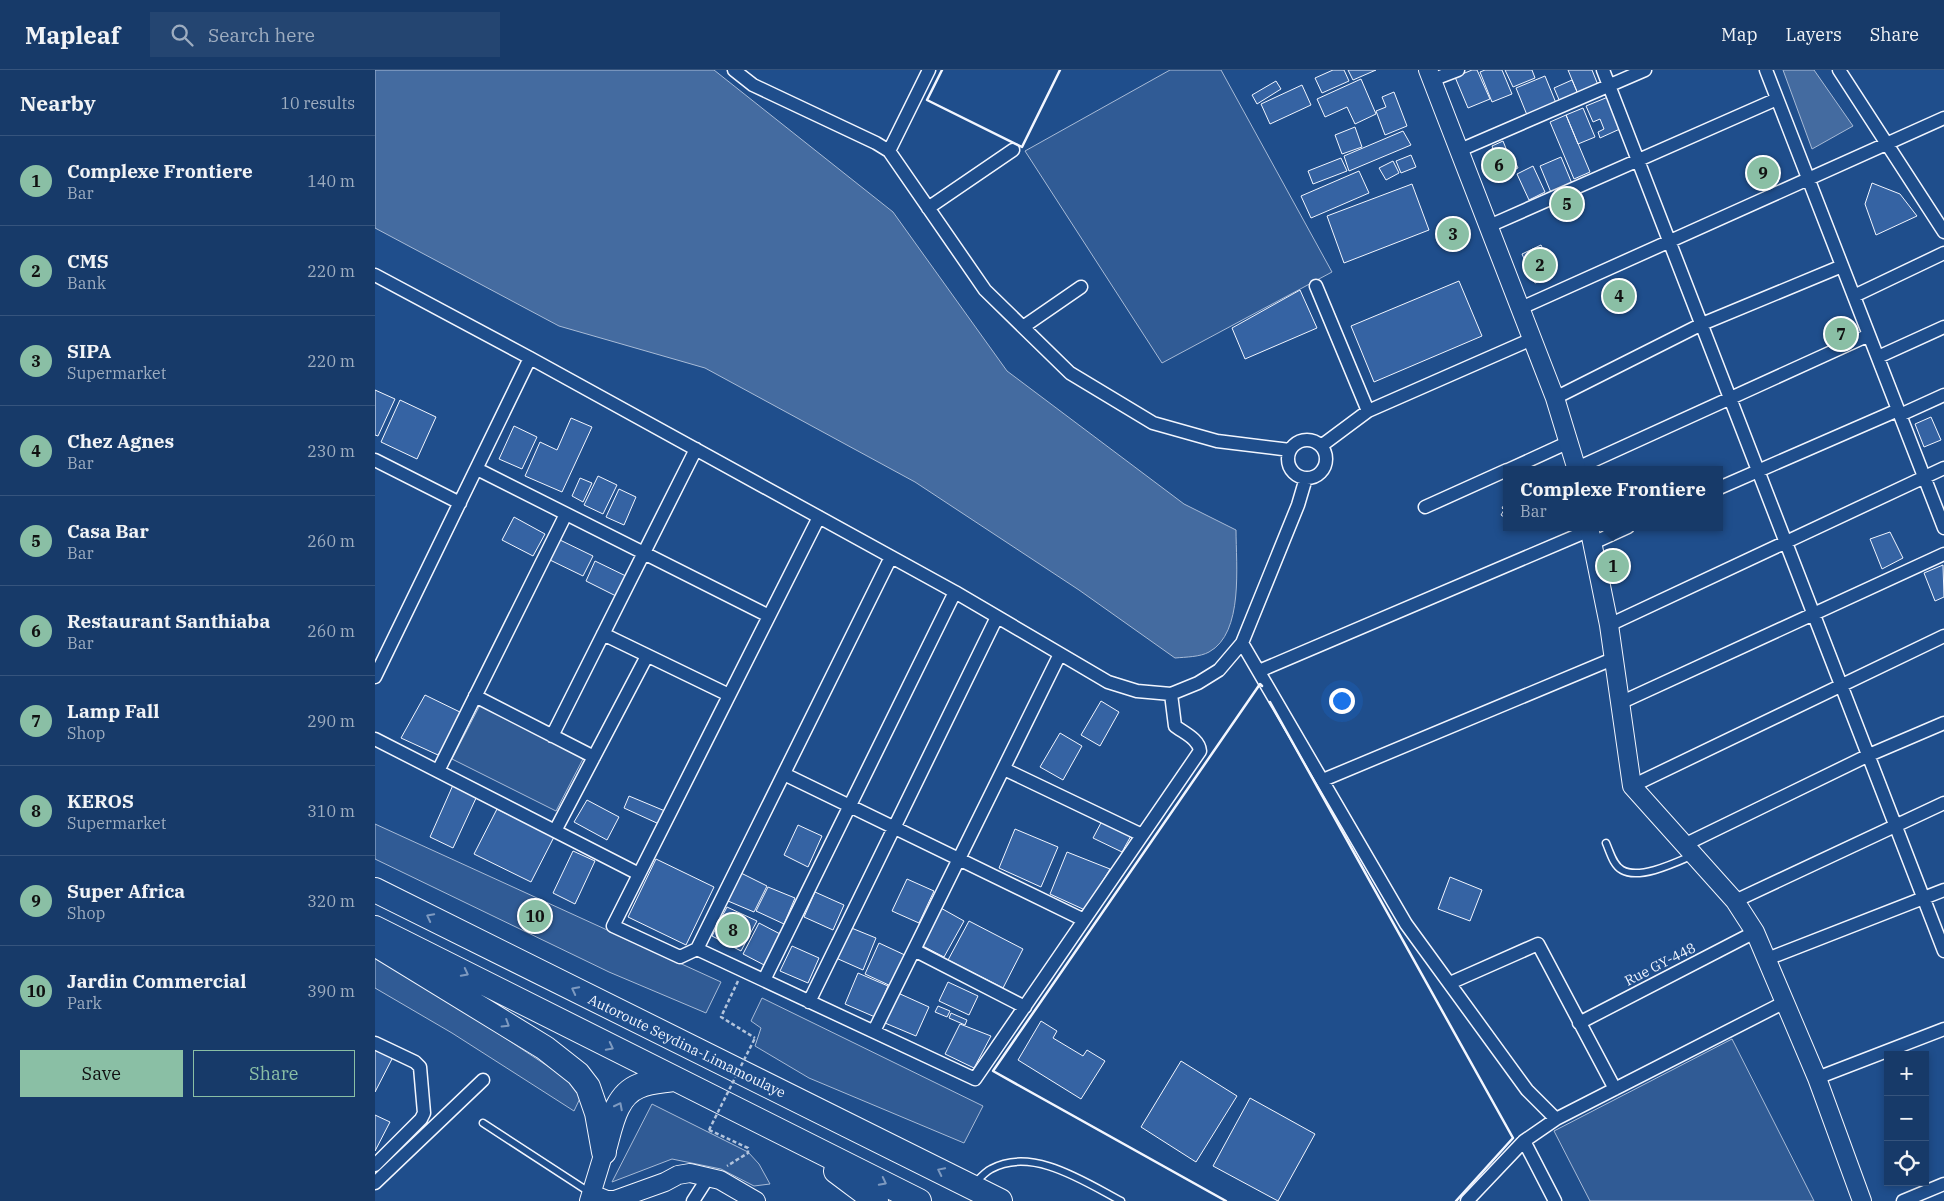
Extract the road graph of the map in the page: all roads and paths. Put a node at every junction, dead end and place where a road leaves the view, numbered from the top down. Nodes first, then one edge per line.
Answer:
1 (734, 70) edge
2 (929, 70) edge
3 (1457, 70) edge
4 (1603, 70) edge
5 (1645, 70) edge
6 (1766, 70) edge
7 (1843, 71) edge
8 (1430, 75) edge
9 (1609, 85) junction
10 (1777, 99) junction
11 (1944, 118) edge
12 (1886, 144) junction
13 (1013, 150) dead end
14 (1460, 150) junction
15 (889, 151) junction
16 (1638, 160) junction
17 (1809, 179) junction
18 (928, 208) junction
19 (1939, 215) edge
20 (1489, 226) junction
21 (1944, 232) edge
22 (1670, 241) junction
23 (1944, 253) edge
24 (1842, 266) junction
25 (375, 275) edge
26 (1316, 286) dead end
27 (1081, 288) dead end
28 (1854, 296) junction
29 (1521, 308) junction
30 (1702, 324) junction
31 (1944, 327) edge
32 (1023, 328) junction
33 (1869, 335) junction
34 (1532, 339) junction
35 (1878, 357) junction
36 (531, 358) junction
37 (1944, 395) edge
38 (1555, 398) junction
39 (1730, 398) junction
40 (1368, 412) junction
41 (1899, 412) junction
42 (1569, 442) junction
43 (1321, 446) junction
44 (696, 449) junction
45 (1290, 450) junction
46 (375, 460) edge
47 (1516, 466) edge
48 (1576, 466) edge
49 (1583, 466) edge
50 (1944, 468) edge
51 (477, 469) junction
52 (1758, 471) junction
53 (1503, 472) edge
54 (1306, 478) junction
55 (1924, 478) junction
56 (1723, 486) edge
57 (460, 503) junction
58 (1425, 507) dead end
59 (566, 514) junction
60 (819, 517) junction
61 (1944, 528) edge
62 (1591, 533) edge
63 (1786, 542) junction
64 (644, 553) junction
65 (1944, 554) edge
66 (891, 557) junction
67 (955, 592) junction
68 (1814, 614) junction
69 (769, 616) junction
70 (997, 617) junction
71 (1609, 625) junction
72 (603, 634) junction
73 (1944, 636) edge
74 (1242, 643) junction
75 (1060, 654) junction
76 (647, 656) junction
77 (1615, 658) junction
78 (1259, 671) junction
79 (375, 677) edge
80 (1842, 686) junction
81 (1171, 694) junction
82 (729, 695) junction
83 (475, 696) junction
84 (1622, 702) junction
85 (1944, 723) edge
86 (552, 736) junction
87 (375, 740) edge
88 (1869, 755) junction
89 (594, 757) junction
90 (1004, 769) junction
91 (438, 771) junction
92 (784, 774) junction
93 (1323, 780) junction
94 (1632, 786) junction
95 (1944, 803) edge
96 (850, 806) junction
97 (1895, 825) junction
98 (895, 828) junction
99 (555, 831) junction
100 (1142, 835) junction
101 (1606, 843) dead end
102 (1690, 849) junction
103 (959, 860) junction
104 (639, 874) junction
105 (375, 890) edge
106 (1944, 890) edge
107 (1924, 899) junction
108 (1735, 901) junction
109 (1084, 920) junction
110 (375, 928) edge
111 (1755, 932) junction
112 (375, 944) edge
113 (697, 949) junction
114 (914, 950) junction
115 (1944, 951) edge
116 (1767, 959) junction
117 (743, 971) junction
118 (764, 980) junction
119 (1450, 983) junction
120 (809, 1002) junction
121 (1785, 1002) junction
122 (1025, 1006) junction
123 (1579, 1023) junction
124 (1944, 1029) edge
125 (874, 1032) junction
126 (375, 1042) edge
127 (1817, 1078) junction
128 (674, 1079) junction
129 (483, 1080) dead end
130 (1615, 1089) junction
131 (1556, 1119) junction
132 (761, 1122) junction
133 (483, 1123) dead end
134 (1524, 1141) junction
135 (604, 1152) junction
136 (375, 1165) edge
137 (709, 1176) junction
138 (665, 1182) junction
139 (375, 1183) edge
140 (1942, 1187) edge
141 (985, 1193) edge
142 (591, 1198) edge
143 (648, 1201) edge
144 (693, 1201) edge
145 (755, 1201) edge
146 (877, 1201) edge
147 (919, 1201) edge
148 (1007, 1201) edge
149 (1121, 1201) edge
150 (1467, 1201) edge
151 (1555, 1201) edge
152 (1863, 1201) edge
153 (1903, 1201) edge

1 - 15 street
2 - 15 street
3 - 8 street
4 - 9 street
5 - 9 street
6 - 10 street
7 - 12 street
8 - 14 street
9 - 14 street
9 - 16 street
10 - 16 street
10 - 17 street
11 - 12 street
12 - 17 street
12 - 19 street
13 - 18 street
14 - 20 street
15 - 18 street
16 - 20 street
16 - 22 street
17 - 22 street
17 - 24 street
18 - 32 street
19 - 21 street
20 - 29 street
22 - 29 street
22 - 30 street
23 - 28 street
24 - 28 street
24 - 30 street
25 - 36 street
26 - 40 street
27 - 32 street
28 - 33 street
29 - 34 street
30 - 38 street
30 - 39 street
31 - 35 street
32 - 45 street
33 - 35 street
33 - 39 street
34 - 38 street
34 - 40 street
35 - 41 street
36 - 44 street
36 - 51 street
37 - 41 street
38 - 42 street
39 - 49 street
39 - 52 street
40 - 43 street
41 - 52 street
41 - 55 street
42 - 47 street
42 - 48 street
43 - 45 street
43 - 54 street
44 - 60 street
44 - 64 street
45 - 54 street
46 - 57 street
50 - 55 street
51 - 57 street
51 - 59 street
52 - 56 street
52 - 63 street
53 - 58 street
54 - 74 street
55 - 61 street
55 - 63 street
57 - 79 street
59 - 64 street
59 - 83 street
60 - 66 street
60 - 69 street
62 - 71 street
62 - 78 street
63 - 68 street
63 - 71 street
64 - 69 street
64 - 72 street
65 - 68 street
66 - 67 street
66 - 92 street
67 - 70 street
67 - 96 street
68 - 80 street
68 - 84 street
69 - 82 street
70 - 75 street
70 - 98 street
71 - 77 street
72 - 76 street
72 - 86 street
73 - 80 street
74 - 78 street
74 - 81 street
75 - 81 street
75 - 90 street
76 - 82 street
76 - 89 street
77 - 84 street
77 - 93 street
78 - 93 street
80 - 88 street
80 - 94 street
81 - 100 street
82 - 104 street
83 - 86 street
83 - 91 street
84 - 94 street
85 - 88 street
86 - 89 street
87 - 91 street
88 - 97 street
88 - 102 street
89 - 99 street
90 - 100 street
90 - 103 street
91 - 99 street
92 - 96 street
92 - 113 street
93 - 119 street
94 - 102 street
95 - 97 street
96 - 98 street
96 - 118 street
97 - 107 street
97 - 108 street
98 - 103 street
98 - 120 street
99 - 104 street
100 - 109 street
101 - 102 lane
102 - 108 street
103 - 109 street
103 - 114 street
104 - 113 street
141 -> 105 highway, Autoroute Seydina-Limamoulaye
106 - 107 street
107 - 115 street
107 - 116 street
108 - 111 street
109 - 122 street
110 -> 128 highway
111 - 116 street
111 - 123 street, Rue GY-448
112 -> 135 highway
113 - 117 street
114 - 122 street
114 - 125 street
116 - 121 street
117 - 118 street
117 - 137 path, bridge
118 - 120 street
119 - 123 street
119 - 131 street
120 - 125 street
121 - 127 street
121 - 130 street
122 - 125 street
123 - 130 street
124 - 127 street
126 - 136 street
127 - 152 street
128 - 132 highway
135 -> 128 highway
129 - 139 street
130 - 131 street
131 - 134 street
132 - 146 highway
132 -> 147 highway
133 - 142 lane
134 - 150 street
134 - 151 street
135 - 142 street
137 - 138 street
137 - 144 street
137 - 145 street
138 - 142 street
138 - 143 street
140 - 153 street
141 - 148 highway, Autoroute Seydina-Limamoulaye
141 - 149 lane

